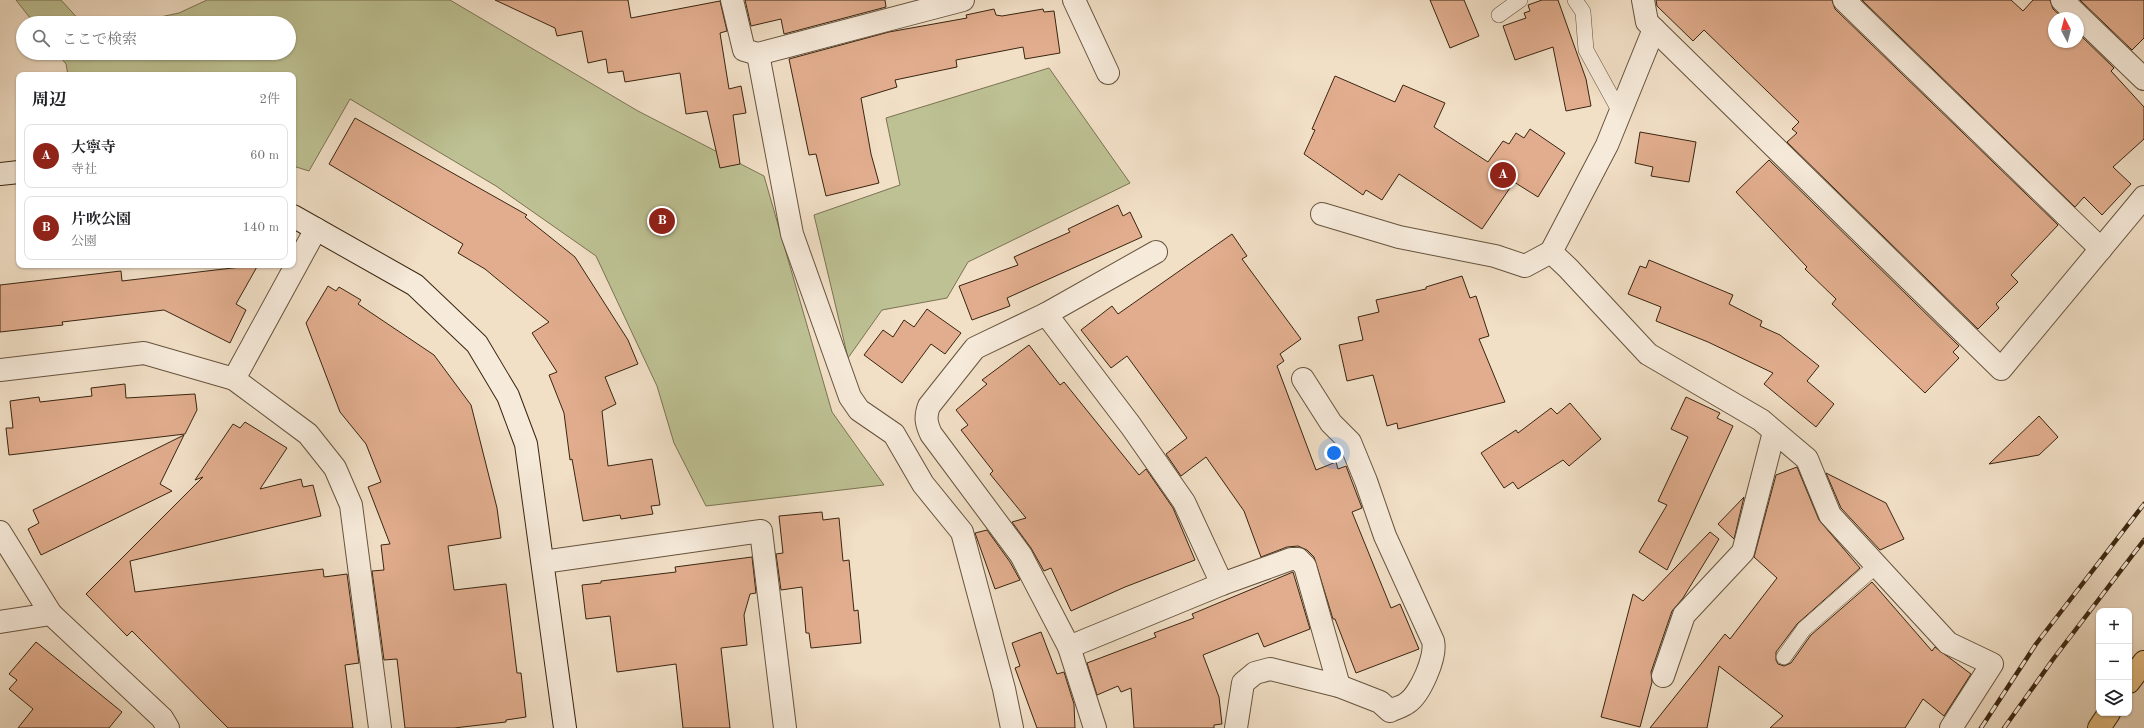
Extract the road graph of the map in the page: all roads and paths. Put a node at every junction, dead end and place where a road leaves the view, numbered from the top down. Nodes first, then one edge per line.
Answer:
1 (732, 0) edge
2 (963, 0) edge
3 (1074, 0) edge
4 (1520, 0) edge
5 (1575, 0) edge
6 (1643, 0) edge
7 (1844, 0) edge
8 (2062, 0) edge
9 (1499, 15) dead end
10 (1654, 29) junction
11 (758, 54) junction
12 (1108, 73) dead end
13 (2144, 79) edge
14 (1620, 112) junction
15 (16, 172) edge
16 (0, 174) edge
17 (2144, 197) edge
18 (1322, 214) dead end
19 (296, 218) edge
20 (316, 229) junction
21 (2101, 249) junction
22 (1156, 252) dead end
23 (1550, 252) junction
24 (296, 266) edge
25 (295, 268) edge
26 (1046, 314) junction
27 (0, 370) edge
28 (234, 379) junction
29 (1303, 379) dead end
30 (926, 415) junction
31 (1774, 432) junction
32 (894, 434) junction
33 (0, 532) edge
34 (543, 562) junction
35 (1877, 565) junction
36 (1222, 584) junction
37 (51, 614) junction
38 (0, 622) edge
39 (1069, 647) junction
40 (1784, 657) dead end
41 (2144, 662) edge
42 (1663, 676) dead end
43 (2130, 680) edge
44 (1339, 686) junction
45 (2106, 716) edge
46 (1391, 719) edge
47 (168, 728) edge
48 (380, 728) edge
49 (564, 728) edge
50 (785, 728) edge
51 (1012, 728) edge
52 (1095, 728) edge
53 (1236, 728) edge
54 (1951, 728) edge
55 (2099, 728) edge

1 - 11 street
2 - 11 street
3 - 12 street
4 - 9 lane
5 - 14 lane
6 - 10 street
7 - 21 street
8 - 13 street
10 - 14 street
10 - 21 street
11 - 32 street
14 - 23 street
15 - 16 street
17 - 21 street
18 - 23 street
19 - 20 street
20 - 24 street
20 - 34 street
22 - 26 street
23 - 31 street
25 - 28 street
26 - 30 street
26 - 36 street
27 - 28 street
28 - 48 street
29 - 46 street
30 - 32 street
30 - 39 street
31 - 35 street
31 - 42 street
32 - 51 street
33 - 37 street
34 - 49 street
34 - 50 street
35 - 40 lane
35 - 54 street
36 - 39 street
36 - 44 street
37 - 38 street
37 - 47 street
39 - 52 street
41 - 43 highway
44 - 46 street
44 - 53 street
45 - 55 highway

